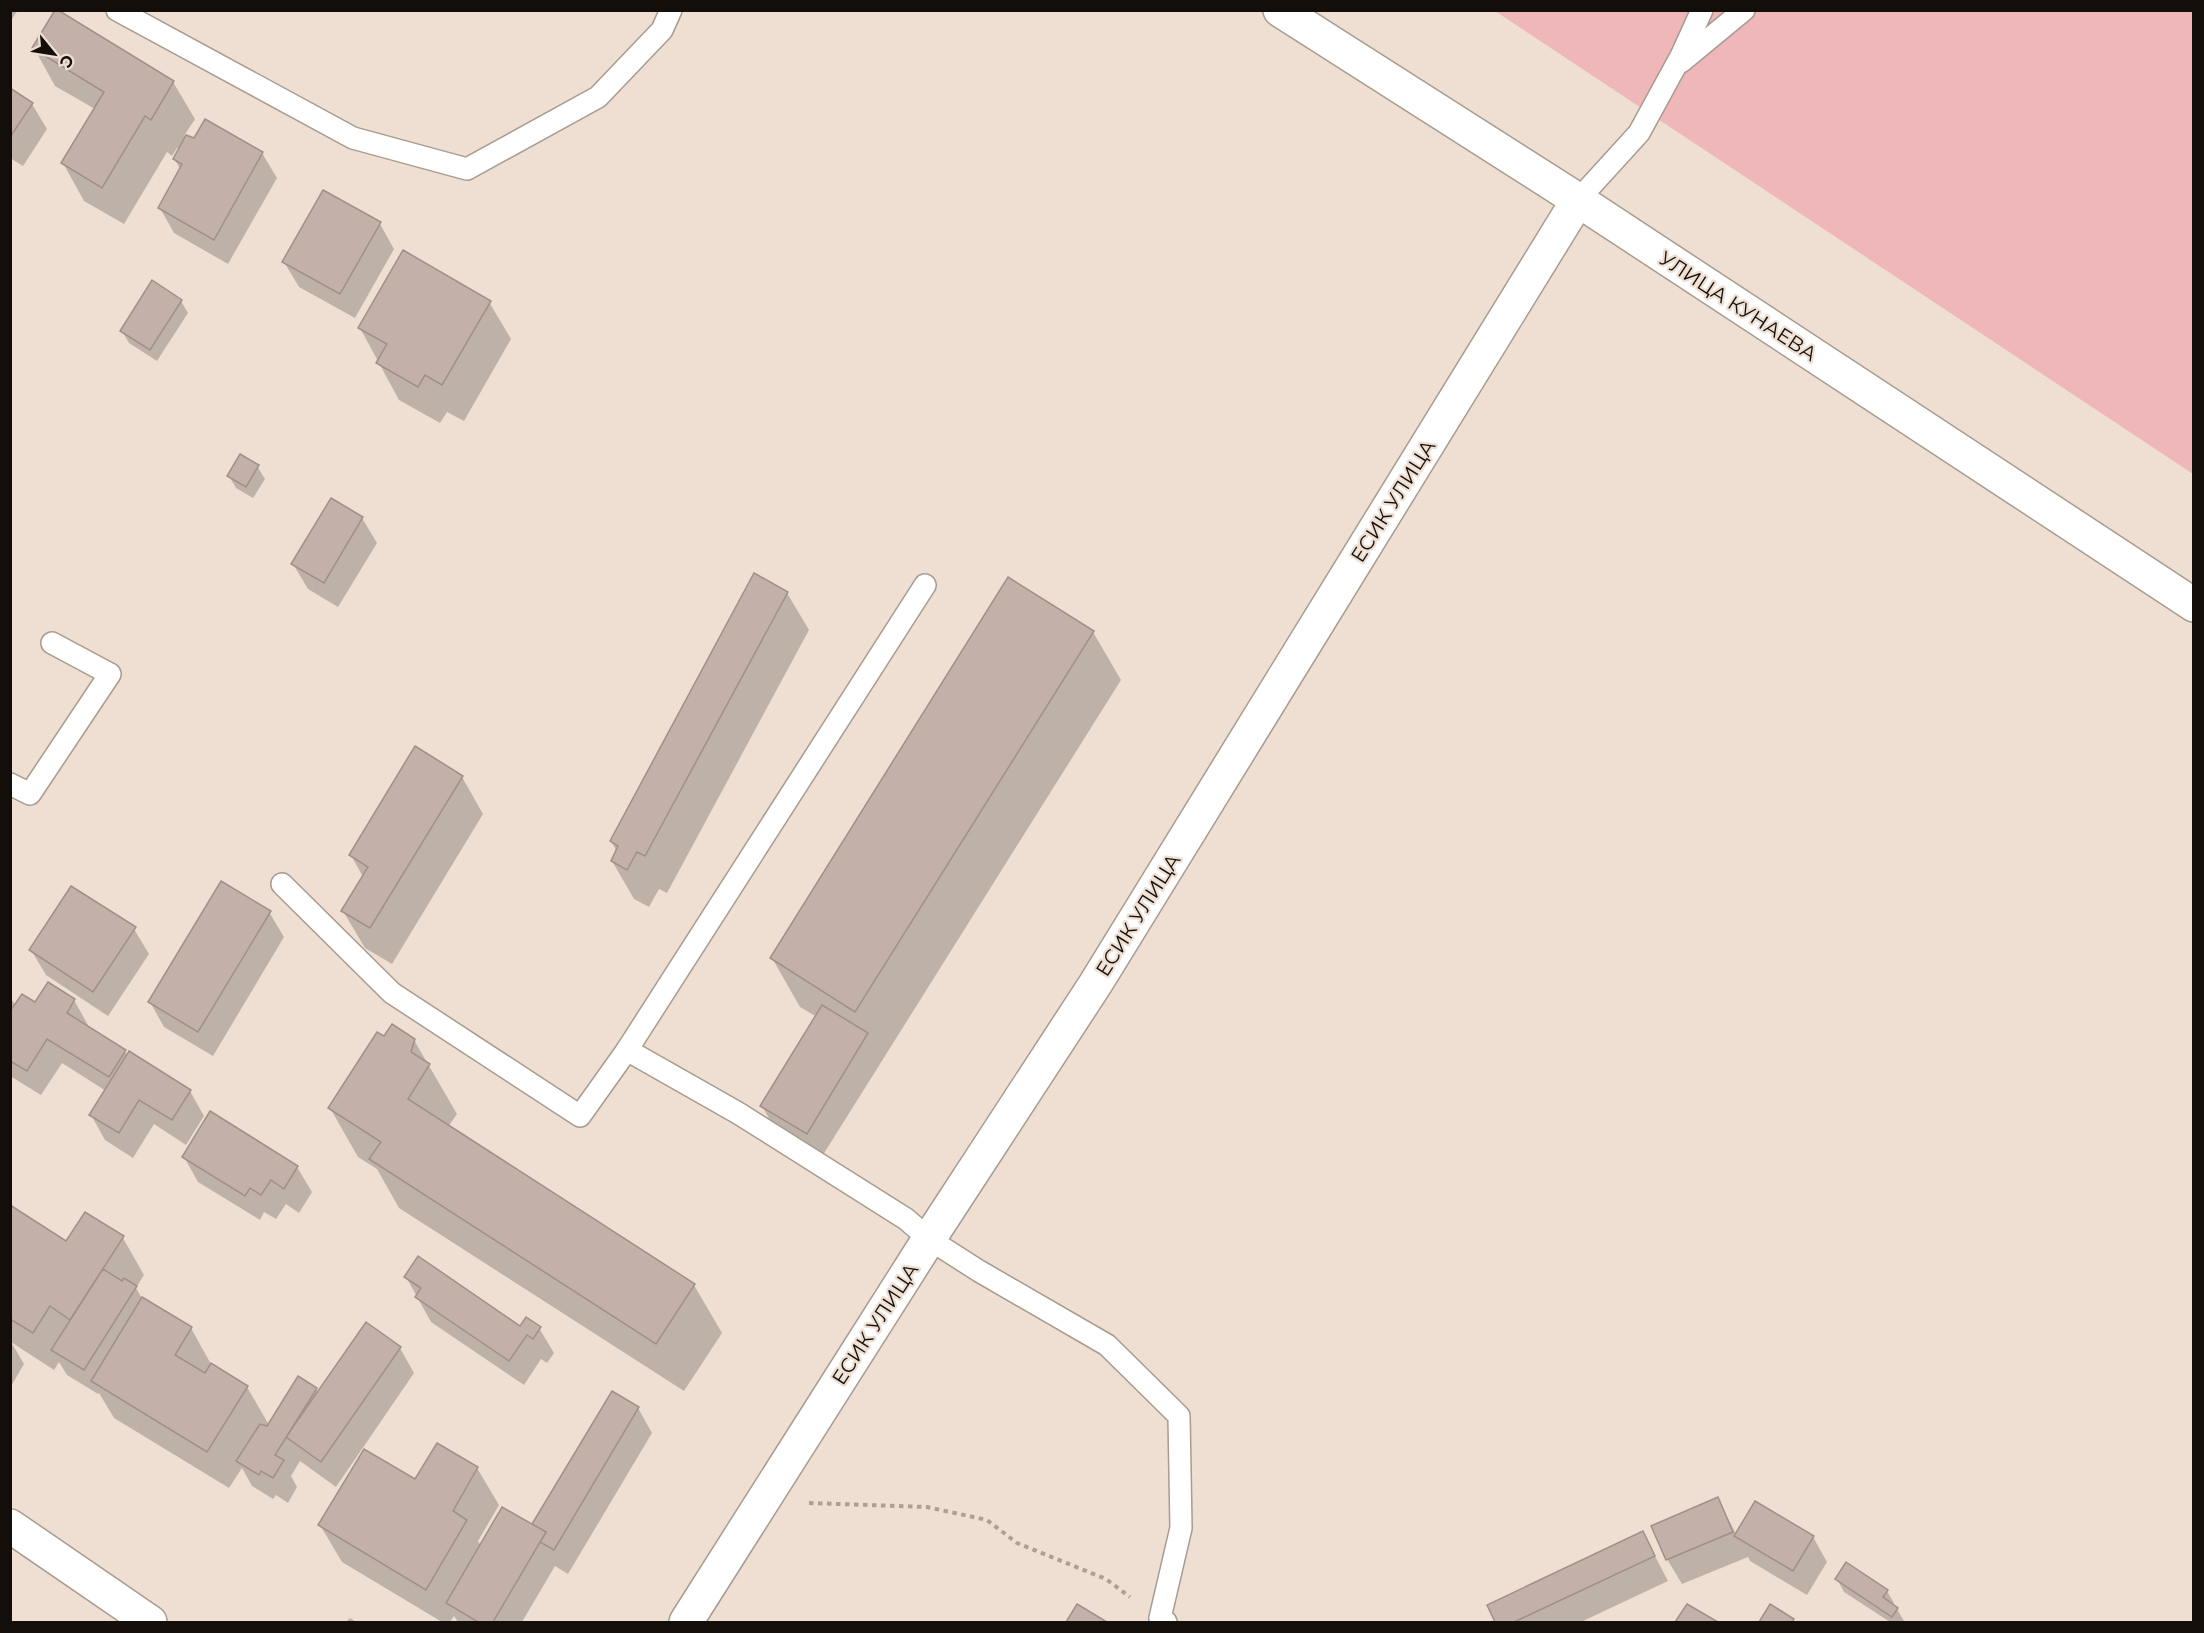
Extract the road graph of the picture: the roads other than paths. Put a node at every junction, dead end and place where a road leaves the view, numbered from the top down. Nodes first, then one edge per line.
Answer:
1 (117, 10) edge
2 (671, 10) edge
3 (1280, 10) edge
4 (1702, 10) edge
5 (1744, 10) edge
6 (1674, 68) junction
7 (1578, 200) junction
8 (925, 585) dead end
9 (2193, 605) edge
10 (52, 643) dead end
11 (10, 784) edge
12 (282, 884) dead end
13 (627, 1050) junction
14 (929, 1239) junction
15 (10, 1526) edge
16 (1163, 1620) edge
17 (150, 1623) edge
18 (686, 1623) edge

1 - 2 lane
3 - 7 street, УЛИЦА КУНАЕВА
4 - 6 lane
5 - 6 lane
6 - 7 lane
7 - 9 street, УЛИЦА КУНАЕВА
7 - 14 street, ЕСИК УЛИЦА
8 - 13 lane
10 - 11 lane
12 - 13 lane
13 - 14 lane
14 - 16 lane
14 - 18 street, ЕСИК УЛИЦА
15 - 17 street

